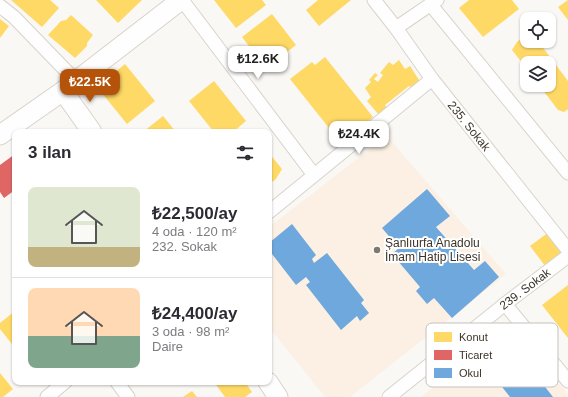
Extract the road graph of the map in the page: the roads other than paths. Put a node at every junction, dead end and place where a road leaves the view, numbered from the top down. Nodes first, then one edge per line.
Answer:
1 (181, 0) edge
2 (374, 0) edge
3 (434, 2) edge
4 (0, 6) edge
5 (396, 28) junction
6 (432, 79) junction
7 (70, 86) junction
8 (91, 129) edge
9 (0, 135) edge
10 (568, 173) edge
11 (314, 175) junction
12 (272, 210) edge
13 (568, 250) edge
14 (568, 256) edge
15 (505, 304) junction
16 (482, 323) edge
17 (521, 323) edge
18 (426, 368) edge
19 (558, 369) edge
20 (568, 381) edge
21 (61, 385) edge
22 (119, 385) edge
23 (270, 385) edge
24 (47, 397) edge
25 (128, 397) edge
26 (278, 397) edge
27 (390, 397) edge

1 - 7 street
1 - 11 street
2 - 5 street, 235. Sokak
3 - 5 street
3 - 10 street
4 - 7 street
5 - 6 street, 235. Sokak
6 - 11 street
6 - 13 street, 235. Sokak
7 - 8 street
7 - 9 street
11 - 12 street
14 - 15 street, 239. Sokak
15 - 16 street, 239. Sokak
15 - 17 street
18 - 27 street, 239. Sokak
19 - 20 street
21 - 24 street
22 - 25 street
23 - 26 street

